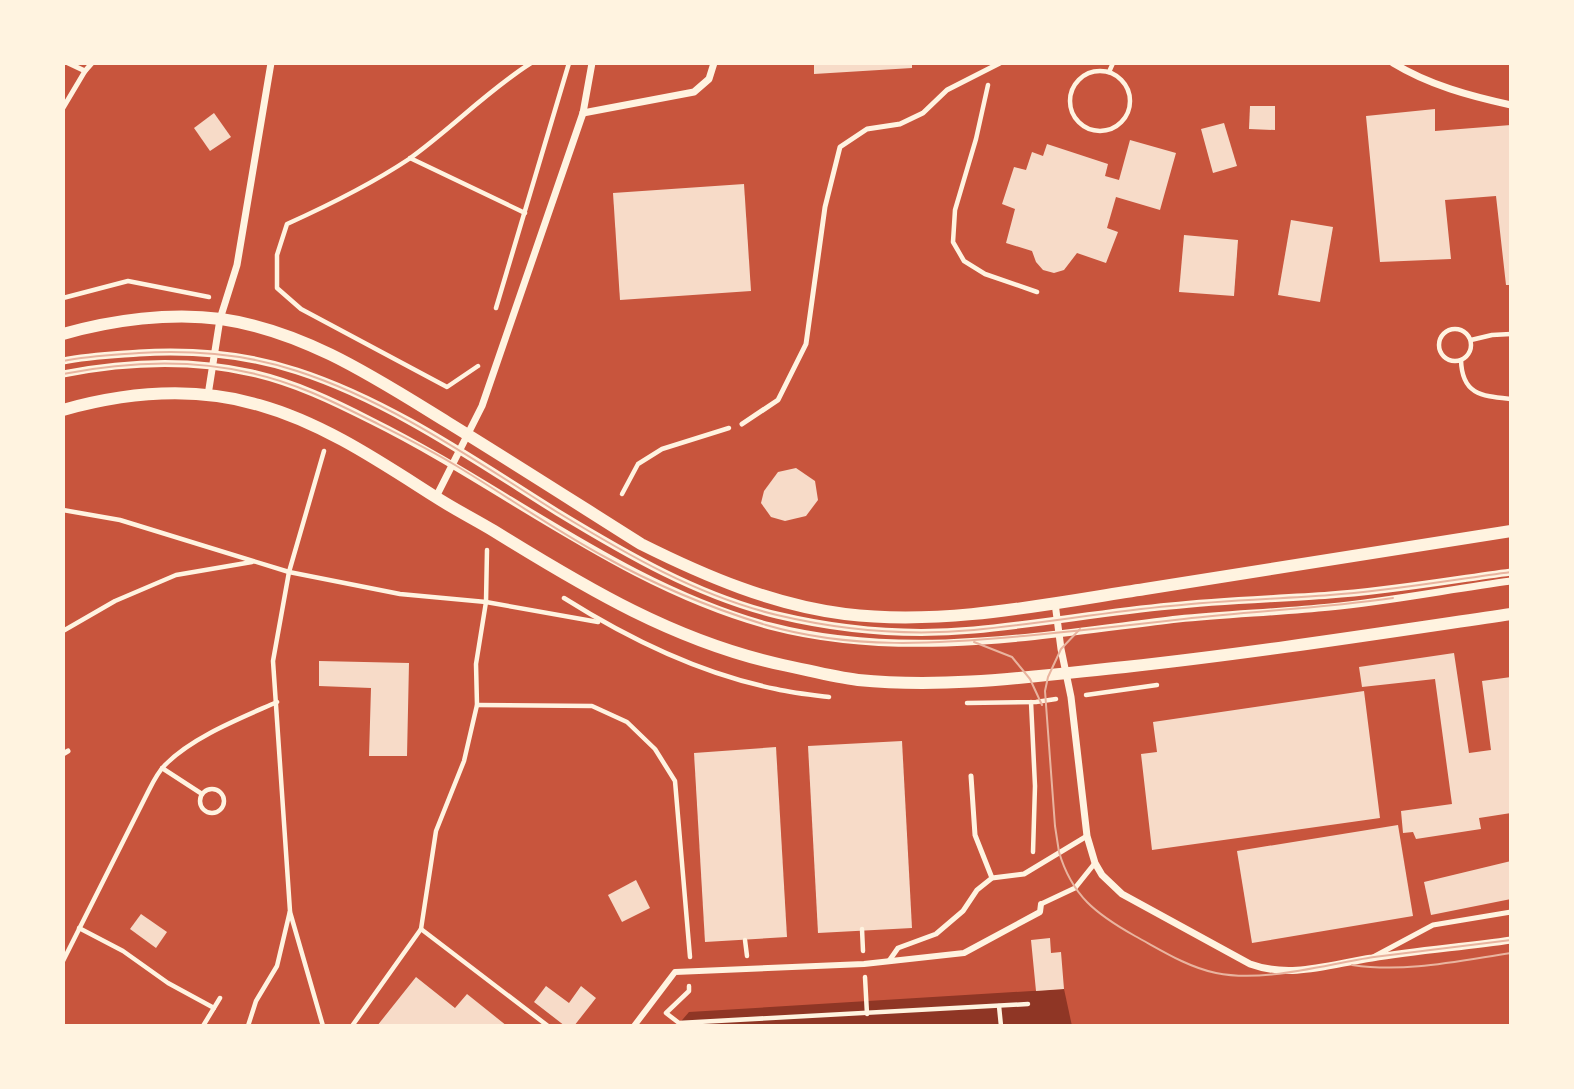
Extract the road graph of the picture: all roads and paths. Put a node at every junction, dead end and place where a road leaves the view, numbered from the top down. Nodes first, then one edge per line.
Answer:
1 (68, 63) edge
2 (92, 63) edge
3 (271, 63) edge
4 (531, 63) edge
5 (569, 63) edge
6 (592, 63) edge
7 (715, 63) edge
8 (1000, 63) edge
9 (1113, 63) edge
10 (1393, 63) edge
11 (992, 67) junction
12 (85, 71) junction
13 (1109, 72) junction
14 (1511, 105) edge
15 (63, 108) edge
16 (583, 113) junction
17 (410, 158) junction
18 (525, 213) junction
19 (1037, 292) dead end
20 (63, 298) edge
21 (226, 302) junction
22 (493, 316) dead end
23 (220, 319) junction
24 (63, 334) edge
25 (1511, 334) edge
26 (1470, 340) junction
27 (481, 354) dead end
28 (215, 355) junction
29 (1461, 360) junction
30 (63, 361) edge
31 (212, 366) junction
32 (63, 374) edge
33 (208, 395) junction
34 (1511, 399) edge
35 (63, 410) edge
36 (742, 424) joint
37 (468, 435) junction
38 (334, 436) junction
39 (460, 452) junction
40 (454, 464) junction
41 (622, 494) dead end
42 (436, 498) junction
43 (63, 510) edge
44 (1511, 531) edge
45 (487, 550) dead end
46 (253, 562) junction
47 (289, 572) junction
48 (1511, 572) edge
49 (1511, 580) edge
50 (486, 602) junction
51 (1055, 603) junction
52 (1511, 614) edge
53 (1058, 618) junction
54 (603, 622) dead end
55 (63, 631) edge
56 (1059, 633) junction
57 (1066, 674) junction
58 (277, 702) junction
59 (1031, 702) dead end
60 (477, 705) junction
61 (162, 768) junction
62 (971, 776) dead end
63 (202, 794) junction
64 (1087, 836) junction
65 (1034, 857) dead end
66 (1095, 863) junction
67 (992, 878) junction
68 (1041, 904) joint
69 (290, 911) junction
70 (1511, 912) edge
71 (79, 928) junction
72 (421, 929) junction
73 (1511, 940) edge
74 (1372, 957) junction
75 (63, 961) edge
76 (889, 962) junction
77 (692, 971) junction
78 (220, 998) dead end
79 (867, 1001) dead end
80 (1027, 1004) dead end
81 (999, 1006) junction
82 (214, 1008) junction
83 (867, 1014) junction
84 (203, 1026) edge
85 (248, 1026) edge
86 (323, 1026) edge
87 (352, 1026) edge
88 (548, 1026) edge
89 (634, 1026) edge
90 (1001, 1026) edge

1 - 12 lane
2 - 12 lane
3 - 21 street
4 - 17 path
5 - 18 path
6 - 16 street
7 - 16 street
8 - 11 lane
9 - 13 path
10 - 14 street
11 - 19 path
11 - 36 lane
12 - 15 lane
13 - 13 path
16 - 37 street
17 - 18 path
17 - 27 path
18 - 22 path
20 - 21 path
21 - 23 street
23 - 24 street
23 - 28 street
23 - 37 street
25 - 26 path
26 - 29 path
26 - 29 path
28 - 30 street
28 - 31 street
28 - 39 street
29 - 34 path
31 - 32 street
31 - 33 street
31 - 40 street
33 - 35 street
33 - 38 street
36 - 41 path
37 - 39 street
37 - 51 street
38 - 42 street
38 - 47 path
39 - 40 street
39 - 53 street
40 - 42 street
40 - 56 street
42 - 57 street
43 - 46 path
44 - 51 street
45 - 50 path
46 - 47 path
46 - 55 path
47 - 50 path
47 - 58 path
48 - 53 street
49 - 56 street
50 - 54 path
50 - 60 path
51 - 53 street
52 - 57 street
53 - 56 street
56 - 57 street
57 - 64 street
58 - 61 path
58 - 69 path
59 - 65 path
60 - 72 path
60 - 77 path
61 - 63 path
61 - 71 path
62 - 67 lane
63 - 63 path
64 - 66 street
64 - 67 lane
66 - 68 lane
66 - 74 street
67 - 76 lane
68 - 76 street
69 - 85 path
69 - 86 path
70 - 74 lane
71 - 75 path
71 - 82 path
72 - 87 path
72 - 88 path
73 - 74 street
76 - 77 street
77 - 83 path
77 - 89 street
78 - 82 path
79 - 83 path
80 - 81 path
81 - 83 path
81 - 90 path
82 - 84 path

